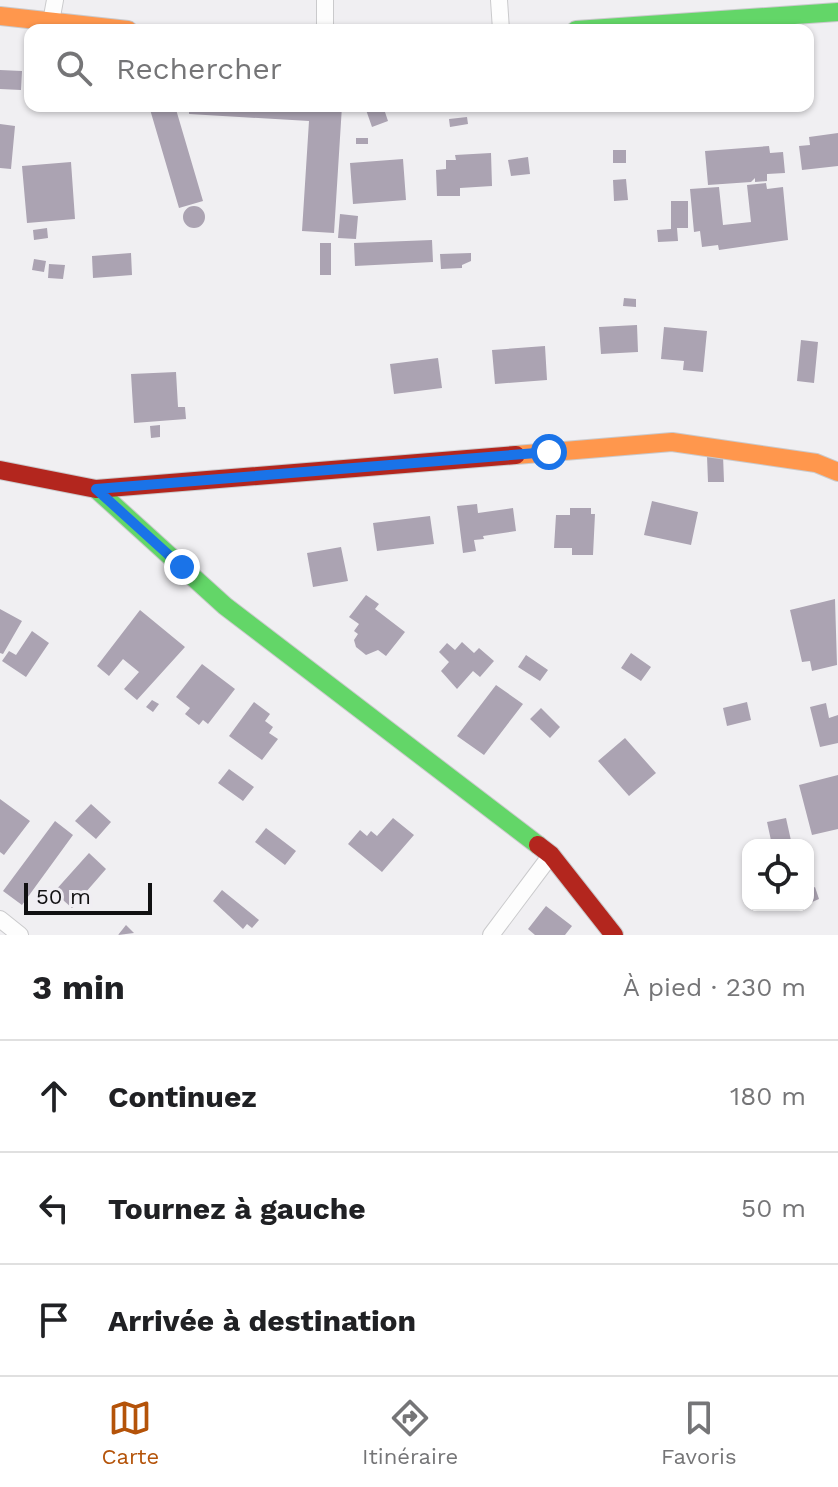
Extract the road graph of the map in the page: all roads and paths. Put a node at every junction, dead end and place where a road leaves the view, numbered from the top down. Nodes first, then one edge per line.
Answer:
1 (55, 0) edge
2 (325, 0) edge
3 (499, 0) edge
4 (838, 12) edge
5 (0, 16) edge
6 (51, 22) junction
7 (70, 24) edge
8 (325, 24) edge
9 (501, 24) edge
10 (663, 24) edge
11 (0, 470) edge
12 (838, 472) edge
13 (96, 489) junction
14 (551, 855) junction
15 (0, 919) edge
16 (20, 935) edge
17 (491, 935) edge
18 (614, 935) edge

1 - 6 street
2 - 8 street
3 - 9 street
4 - 10 street
5 - 6 street
6 - 7 street
11 - 13 street
12 - 13 street
13 - 14 street
14 - 17 street
14 - 18 street
15 - 16 street

